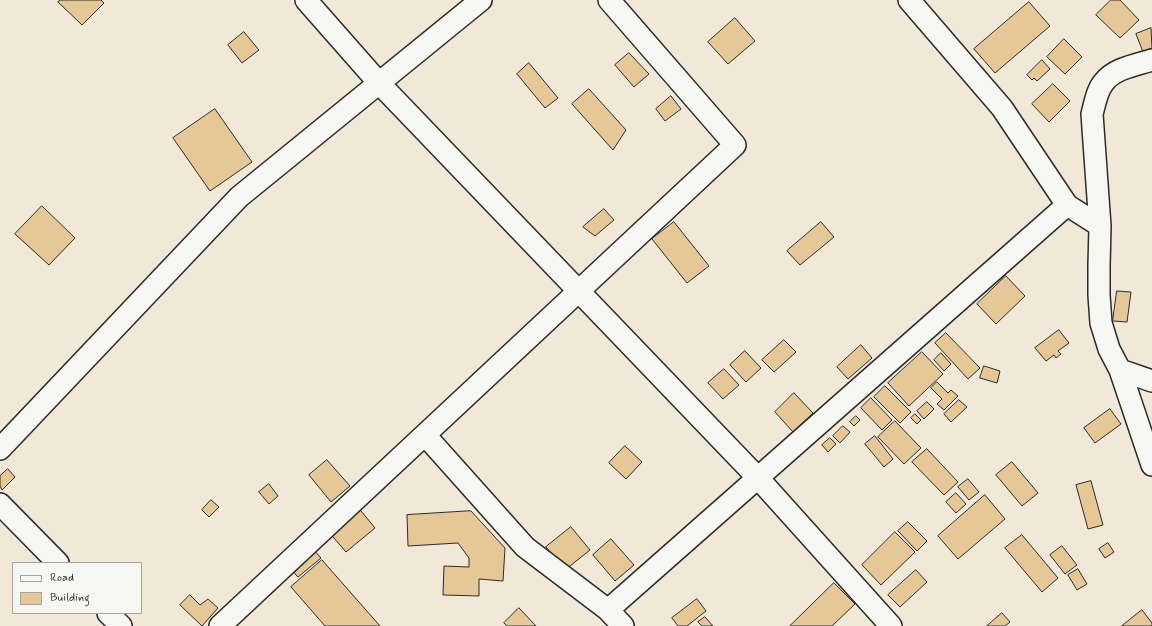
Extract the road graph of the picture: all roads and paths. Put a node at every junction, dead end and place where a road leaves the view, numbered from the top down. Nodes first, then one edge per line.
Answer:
1 (306, 0) edge
2 (481, 0) edge
3 (609, 0) edge
4 (909, 0) edge
5 (1152, 60) edge
6 (379, 83) junction
7 (1068, 205) junction
8 (1100, 226) junction
9 (578, 291) junction
10 (1120, 370) junction
11 (1152, 380) edge
12 (425, 435) junction
13 (0, 449) edge
14 (1152, 465) edge
15 (758, 478) junction
16 (0, 504) edge
17 (57, 562) edge
18 (608, 610) junction
19 (109, 614) edge
20 (121, 626) edge
21 (220, 626) edge
22 (624, 626) edge
23 (892, 626) edge

1 - 6 street
2 - 6 street
3 - 9 street
4 - 7 street
5 - 8 street
6 - 9 street
6 - 13 street
7 - 8 street
7 - 15 street
8 - 10 street
9 - 12 street
9 - 15 street
10 - 11 street
10 - 14 street
12 - 18 street
12 - 21 street
15 - 18 street
15 - 23 street
16 - 17 street
18 - 22 street
19 - 20 street

